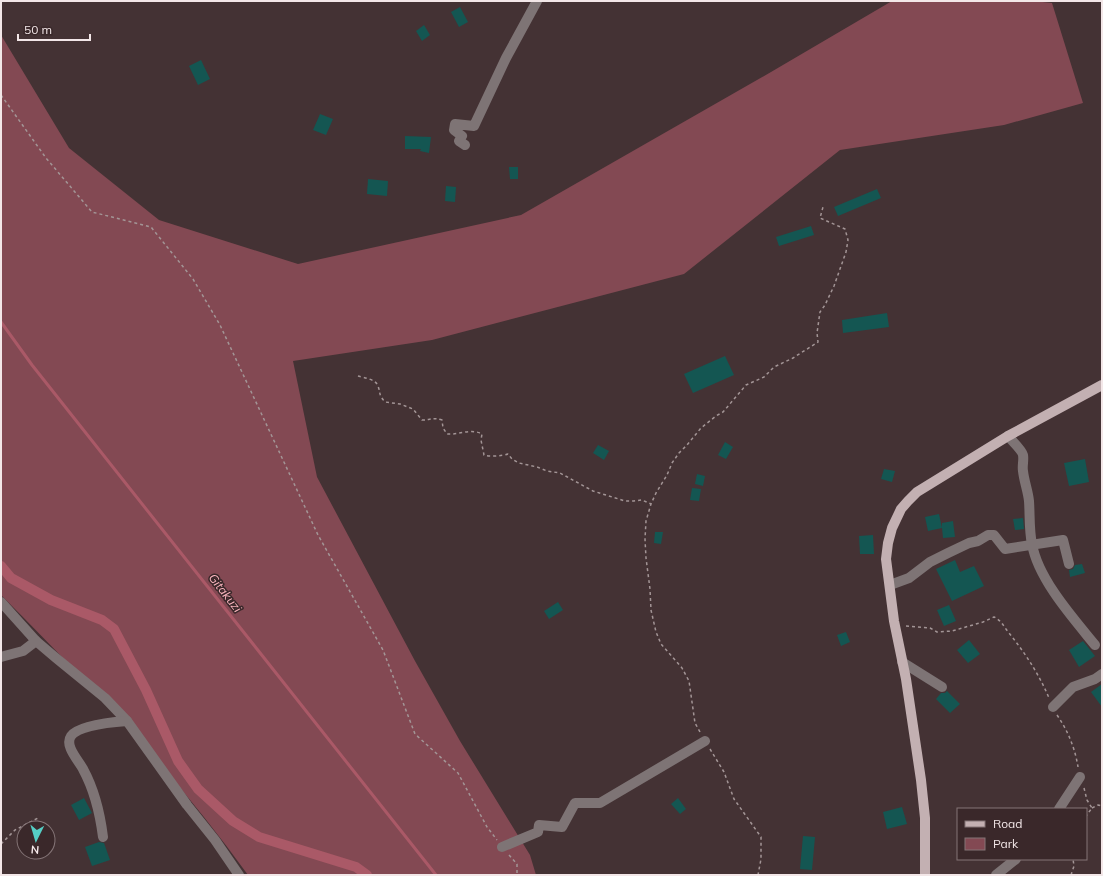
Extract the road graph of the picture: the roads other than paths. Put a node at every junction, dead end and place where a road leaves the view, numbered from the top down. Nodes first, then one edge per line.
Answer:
1 (537, 1) edge
2 (465, 145) dead end
3 (1102, 385) edge
4 (1008, 436) junction
5 (1032, 545) junction
6 (1069, 564) dead end
7 (890, 585) junction
8 (1, 602) edge
9 (36, 641) junction
10 (1095, 645) dead end
11 (1, 657) edge
12 (902, 662) junction
13 (1102, 674) edge
14 (942, 687) dead end
15 (1053, 707) road end
16 (127, 721) junction
17 (705, 741) road end
18 (1080, 777) road end
19 (1059, 808) edge
20 (104, 837) dead end
21 (502, 847) road end
22 (1015, 860) edge
23 (239, 875) edge
24 (925, 875) edge
25 (996, 875) edge

1 - 2 street
3 - 4 main road
4 - 5 street
4 - 7 main road
5 - 6 street
5 - 7 street
5 - 10 street
7 - 12 main road
8 - 9 street
9 - 11 street
9 - 16 street
12 - 14 street
12 - 24 main road
13 - 15 street
16 - 20 street
16 - 23 street
17 - 21 street
18 - 19 street
22 - 25 street

